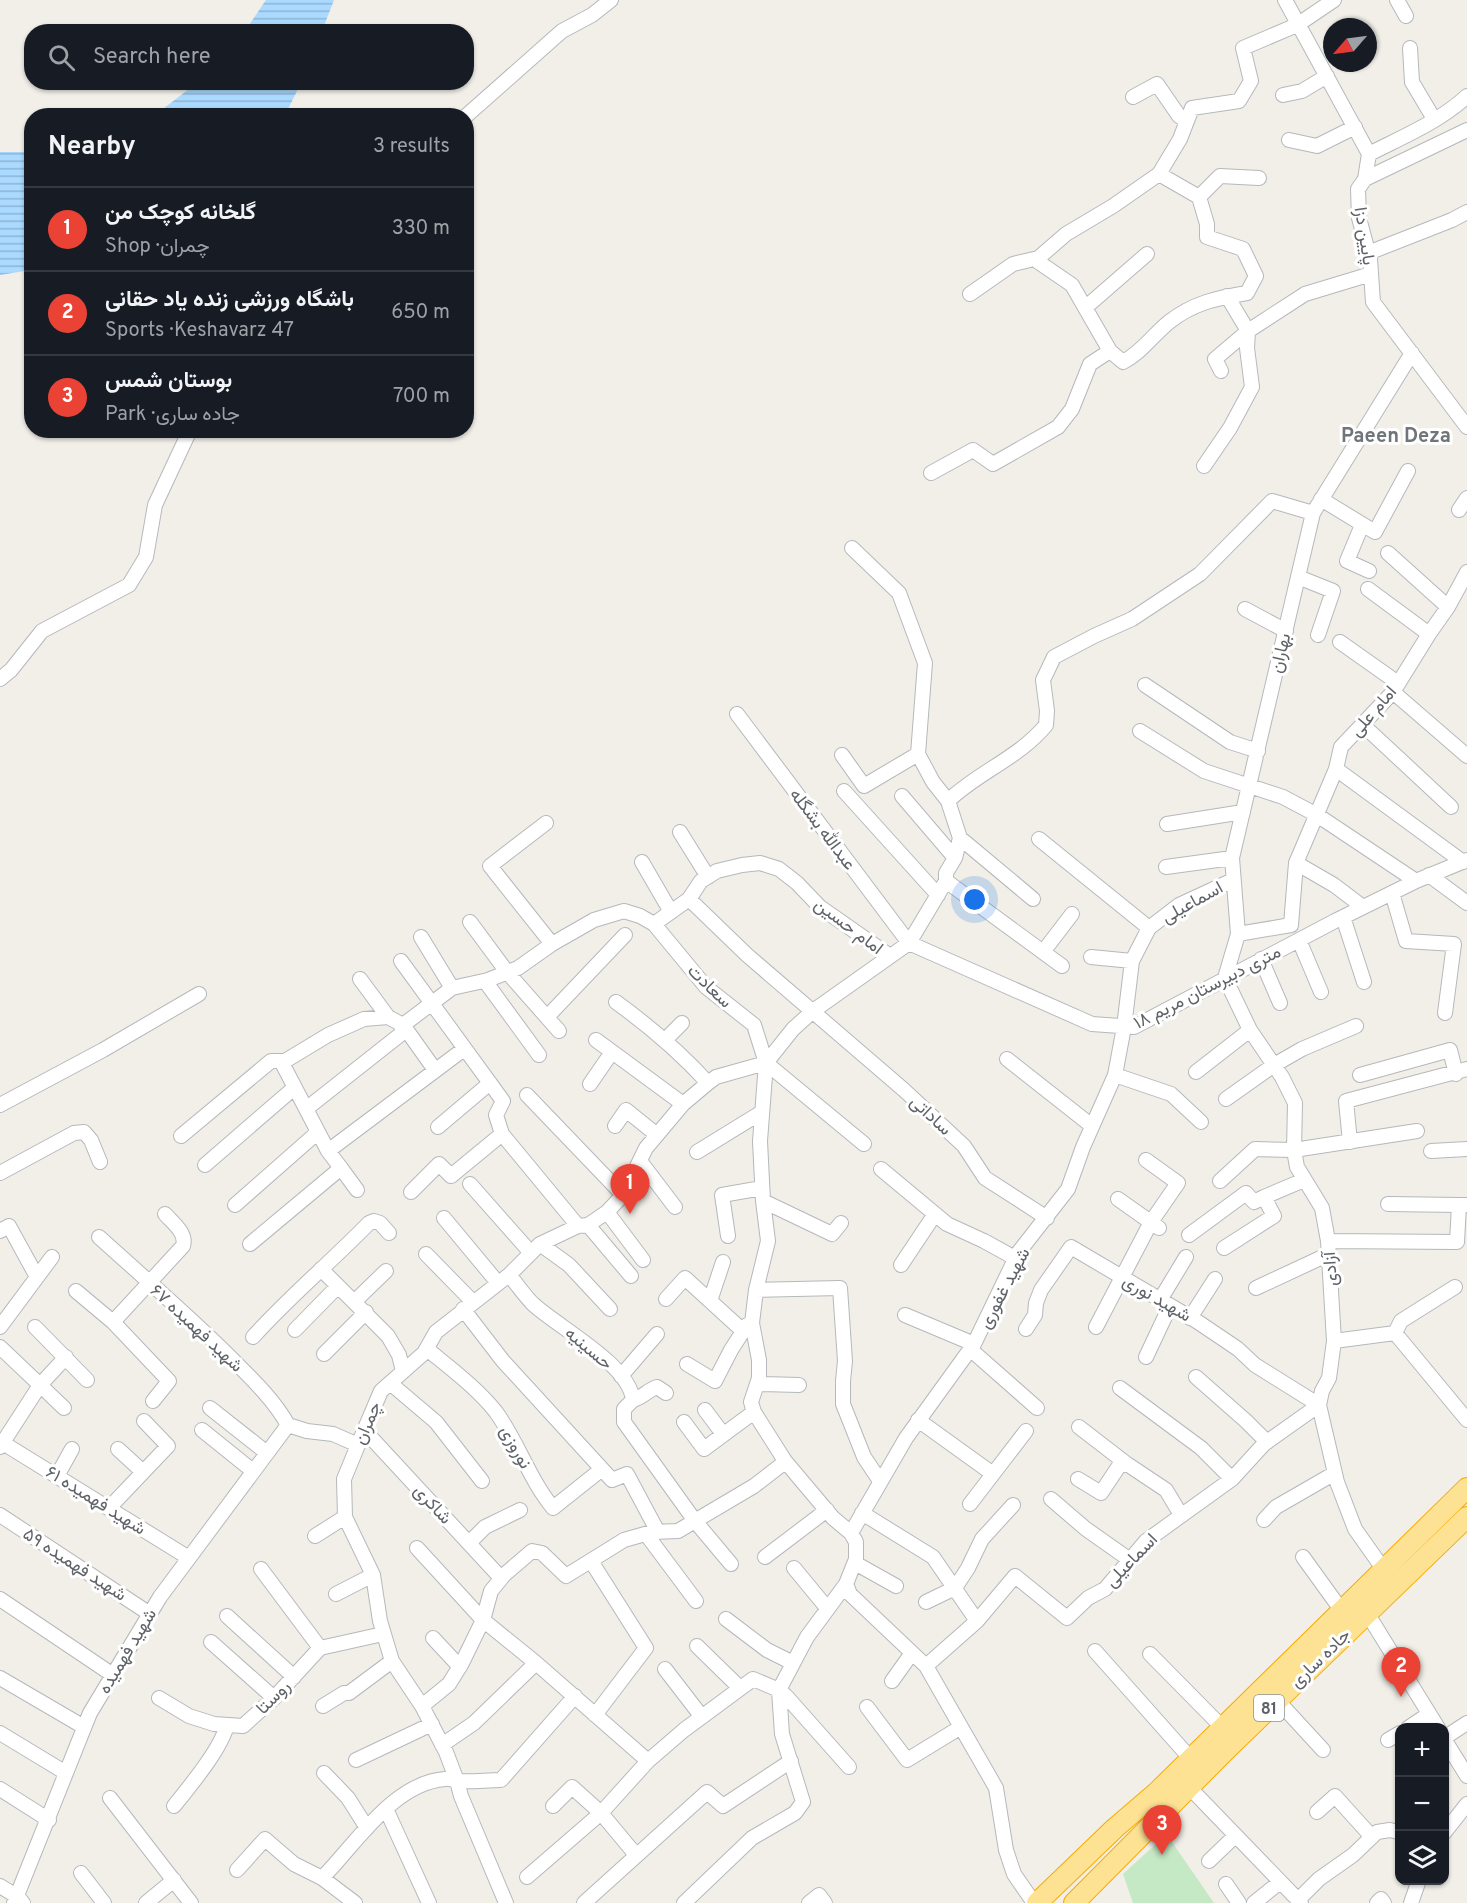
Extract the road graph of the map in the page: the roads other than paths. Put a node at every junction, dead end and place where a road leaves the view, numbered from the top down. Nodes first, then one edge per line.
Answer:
1 (611, 0) edge
2 (1285, 0) edge
3 (1334, 0) edge
4 (1397, 0) edge
5 (1406, 16) dead end
6 (1297, 25) junction
7 (1410, 48) dead end
8 (1327, 76) junction
9 (1283, 95) dead end
10 (1467, 96) edge
11 (1132, 97) dead end
12 (474, 109) edge
13 (1434, 119) junction
14 (1187, 121) junction
15 (1355, 127) junction
16 (1467, 130) edge
17 (1289, 140) dead end
18 (1369, 154) junction
19 (1159, 174) junction
20 (1259, 178) dead end
21 (1365, 179) junction
22 (1198, 197) junction
23 (1467, 212) edge
24 (1368, 253) junction
25 (1148, 254) dead end
26 (1036, 260) junction
27 (1371, 274) junction
28 (970, 294) dead end
29 (1227, 296) junction
30 (1086, 308) junction
31 (1248, 331) junction
32 (1110, 351) junction
33 (1412, 352) junction
34 (1221, 371) dead end
35 (1467, 427) edge
36 (186, 438) edge
37 (1204, 466) dead end
38 (1408, 471) dead end
39 (931, 473) dead end
40 (1321, 499) junction
41 (1313, 513) junction
42 (1362, 525) junction
43 (852, 549) dead end
44 (1388, 553) dead end
45 (1369, 571) dead end
46 (1467, 572) edge
47 (1298, 577) junction
48 (1368, 589) dead end
49 (1448, 607) junction
50 (1245, 609) dead end
51 (1286, 631) junction
52 (1429, 634) junction
53 (1318, 635) dead end
54 (1340, 642) dead end
55 (0, 679) edge
56 (1145, 685) dead end
57 (1396, 687) junction
58 (736, 714) dead end
59 (1363, 724) junction
60 (1140, 731) dead end
61 (1258, 751) junction
62 (918, 754) junction
63 (842, 755) dead end
64 (1467, 756) edge
65 (1336, 769) junction
66 (1250, 786) junction
67 (844, 791) dead end
68 (902, 796) dead end
69 (948, 801) junction
70 (1450, 807) dead end
71 (1243, 812) junction
72 (1317, 815) junction
73 (546, 823) dead end
74 (1167, 824) dead end
75 (680, 832) dead end
76 (960, 838) junction
77 (1039, 839) dead end
78 (955, 858) junction
79 (1232, 858) junction
80 (1296, 861) junction
81 (1465, 861) edge
82 (642, 862) dead end
83 (1166, 867) dead end
84 (1429, 875) junction
85 (708, 877) junction
86 (1233, 880) junction
87 (946, 881) junction
88 (1416, 881) junction
89 (1392, 893) junction
90 (938, 895) junction
91 (689, 899) junction
92 (1033, 899) dead end
93 (1467, 903) edge
94 (1363, 907) junction
95 (671, 912) junction
96 (1072, 914) dead end
97 (1343, 917) junction
98 (470, 922) dead end
99 (654, 924) junction
100 (1149, 928) junction
101 (1238, 934) junction
102 (625, 935) dead end
103 (421, 937) dead end
104 (1299, 940) junction
105 (909, 943) junction
106 (552, 944) junction
107 (1043, 952) junction
108 (890, 956) junction
109 (1091, 957) dead end
110 (1261, 959) junction
111 (400, 961) dead end
112 (1132, 961) junction
113 (1062, 966) dead end
114 (507, 972) junction
115 (1225, 978) junction
116 (360, 979) dead end
117 (485, 981) junction
118 (1364, 982) dead end
119 (452, 988) junction
120 (1321, 992) dead end
121 (199, 994) dead end
122 (615, 1002) dead end
123 (431, 1003) junction
124 (1281, 1003) dead end
125 (813, 1011) junction
126 (1445, 1013) dead end
127 (388, 1017) junction
128 (547, 1017) junction
129 (682, 1023) dead end
130 (403, 1025) junction
131 (1356, 1026) dead end
132 (1124, 1027) junction
133 (1250, 1030) junction
134 (559, 1031) dead end
135 (596, 1040) dead end
136 (665, 1040) junction
137 (464, 1049) junction
138 (612, 1052) junction
139 (539, 1055) dead end
140 (1007, 1059) dead end
141 (281, 1061) junction
142 (766, 1063) junction
143 (1274, 1065) junction
144 (435, 1070) junction
145 (1196, 1072) dead end
146 (1462, 1072) edge
147 (1115, 1074) junction
148 (1360, 1075) dead end
149 (490, 1083) junction
150 (708, 1083) junction
151 (590, 1084) dead end
152 (294, 1088) junction
153 (527, 1095) dead end
154 (1226, 1099) dead end
155 (683, 1104) junction
156 (0, 1105) edge
157 (306, 1109) junction
158 (762, 1112) junction
159 (1202, 1122) dead end
160 (615, 1126) dead end
161 (1092, 1126) junction
162 (438, 1127) dead end
163 (1417, 1131) dead end
164 (318, 1132) junction
165 (502, 1134) junction
166 (657, 1135) junction
167 (181, 1136) dead end
168 (1350, 1142) junction
169 (864, 1144) dead end
170 (1467, 1149) edge
171 (1294, 1150) junction
172 (328, 1151) junction
173 (1431, 1151) dead end
174 (697, 1152) dead end
175 (1146, 1160) dead end
176 (640, 1161) junction
177 (100, 1162) dead end
178 (205, 1165) dead end
179 (341, 1168) junction
180 (880, 1169) dead end
181 (0, 1173) edge
182 (1304, 1180) junction
183 (1220, 1181) dead end
184 (470, 1184) dead end
185 (357, 1190) dead end
186 (411, 1192) dead end
187 (762, 1195) junction
188 (623, 1196) junction
189 (1264, 1197) junction
190 (1118, 1199) dead end
191 (1388, 1204) dead end
192 (235, 1205) dead end
193 (1463, 1205) edge
194 (675, 1207) dead end
195 (607, 1212) junction
196 (165, 1214) dead end
197 (935, 1214) junction
198 (444, 1218) dead end
199 (1047, 1218) junction
200 (841, 1223) dead end
201 (583, 1225) junction
202 (1155, 1225) junction
203 (0, 1231) edge
204 (389, 1233) dead end
205 (1189, 1235) dead end
206 (728, 1236) dead end
207 (99, 1237) dead end
208 (250, 1244) dead end
209 (1224, 1248) dead end
210 (1328, 1248) junction
211 (536, 1249) junction
212 (426, 1254) dead end
213 (52, 1257) dead end
214 (1186, 1257) dead end
215 (1015, 1258) junction
216 (643, 1260) dead end
217 (723, 1262) dead end
218 (901, 1265) dead end
219 (321, 1269) junction
220 (386, 1271) dead end
221 (631, 1276) dead end
222 (37, 1277) junction
223 (1120, 1277) junction
224 (503, 1279) junction
225 (1215, 1279) dead end
226 (149, 1282) junction
227 (338, 1286) junction
228 (1455, 1287) dead end
229 (1256, 1288) dead end
230 (756, 1290) junction
231 (76, 1291) dead end
232 (666, 1299) dead end
233 (355, 1301) junction
234 (710, 1301) junction
235 (1165, 1303) junction
236 (468, 1306) junction
237 (610, 1309) dead end
238 (366, 1312) junction
239 (904, 1316) dead end
240 (1190, 1318) junction
241 (752, 1319) junction
242 (112, 1322) junction
243 (0, 1327) edge
244 (35, 1327) dead end
245 (1096, 1327) dead end
246 (1026, 1329) dead end
247 (295, 1330) dead end
248 (743, 1331) junction
249 (1395, 1333) junction
250 (657, 1334) dead end
251 (253, 1337) dead end
252 (1334, 1341) junction
253 (972, 1346) junction
254 (0, 1347) edge
255 (427, 1349) junction
256 (324, 1354) dead end
257 (66, 1358) junction
258 (1146, 1358) dead end
259 (687, 1364) dead end
260 (403, 1371) junction
261 (621, 1376) junction
262 (1196, 1377) dead end
263 (87, 1380) dead end
264 (390, 1383) junction
265 (40, 1384) junction
266 (757, 1384) junction
267 (799, 1385) dead end
268 (1120, 1388) dead end
269 (666, 1393) dead end
270 (633, 1400) junction
271 (153, 1401) dead end
272 (1319, 1405) junction
273 (63, 1408) dead end
274 (210, 1408) dead end
275 (1037, 1408) dead end
276 (705, 1410) dead end
277 (754, 1412) junction
278 (918, 1420) junction
279 (1467, 1420) edge
280 (144, 1421) dead end
281 (684, 1422) dead end
282 (288, 1425) junction
283 (1079, 1427) dead end
284 (202, 1430) dead end
285 (364, 1430) junction
286 (1026, 1431) dead end
287 (723, 1434) junction
288 (1267, 1442) junction
289 (1, 1444) edge
290 (358, 1445) junction
291 (72, 1449) dead end
292 (118, 1449) dead end
293 (267, 1453) junction
294 (785, 1462) junction
295 (1126, 1464) junction
296 (602, 1469) junction
297 (143, 1472) junction
298 (254, 1472) junction
299 (1335, 1473) junction
300 (993, 1474) junction
301 (57, 1476) junction
302 (1078, 1479) dead end
303 (1232, 1479) junction
304 (482, 1481) dead end
305 (880, 1481) junction
306 (1467, 1488) edge
307 (1051, 1499) dead end
308 (969, 1504) dead end
309 (1013, 1505) dead end
310 (109, 1508) junction
311 (520, 1510) dead end
312 (826, 1510) junction
313 (862, 1513) junction
314 (0, 1515) edge
315 (1181, 1515) junction
316 (345, 1517) junction
317 (1467, 1518) edge
318 (1264, 1520) dead end
319 (695, 1521) junction
320 (652, 1533) junction
321 (850, 1533) junction
322 (315, 1536) dead end
323 (469, 1543) junction
324 (417, 1548) dead end
325 (765, 1557) dead end
326 (1303, 1557) dead end
327 (189, 1558) junction
328 (1130, 1560) junction
329 (591, 1561) junction
330 (855, 1563) junction
331 (731, 1564) dead end
332 (794, 1568) dead end
333 (261, 1569) dead end
334 (1384, 1570) junction
335 (373, 1575) junction
336 (501, 1578) junction
337 (846, 1584) junction
338 (896, 1586) dead end
339 (955, 1588) junction
340 (336, 1594) dead end
341 (0, 1599) edge
342 (696, 1601) dead end
343 (926, 1602) dead end
344 (827, 1608) junction
345 (1342, 1611) junction
346 (1367, 1613) junction
347 (150, 1614) junction
348 (226, 1616) dead end
349 (726, 1619) dead end
350 (483, 1620) junction
351 (977, 1621) junction
352 (383, 1634) junction
353 (433, 1638) dead end
354 (211, 1642) dead end
355 (697, 1646) dead end
356 (321, 1648) junction
357 (1095, 1651) dead end
358 (912, 1653) junction
359 (1150, 1654) dead end
360 (392, 1661) junction
361 (536, 1663) junction
362 (793, 1663) junction
363 (926, 1666) junction
364 (460, 1667) junction
365 (665, 1669) dead end
366 (113, 1675) junction
367 (294, 1677) junction
368 (0, 1678) edge
369 (892, 1681) dead end
370 (740, 1688) junction
371 (779, 1690) junction
372 (575, 1696) junction
373 (159, 1698) dead end
374 (274, 1698) junction
375 (1277, 1700) junction
376 (323, 1706) dead end
377 (422, 1706) junction
378 (867, 1707) dead end
379 (1429, 1714) junction
380 (595, 1715) junction
381 (702, 1717) junction
382 (1467, 1722) edge
383 (1416, 1723) edge
384 (1435, 1723) edge
385 (432, 1724) junction
386 (227, 1725) junction
387 (961, 1726) junction
388 (84, 1727) junction
389 (1223, 1728) junction
390 (0, 1733) edge
391 (1449, 1743) edge
392 (442, 1745) junction
393 (1323, 1750) dead end
394 (1449, 1750) edge
395 (1191, 1759) junction
396 (356, 1760) dead end
397 (648, 1761) junction
398 (791, 1761) junction
399 (849, 1767) dead end
400 (66, 1773) junction
401 (324, 1773) dead end
402 (1467, 1776) edge
403 (457, 1781) junction
404 (1189, 1787) junction
405 (0, 1789) edge
406 (1157, 1792) junction
407 (110, 1797) dead end
408 (1467, 1804) edge
409 (174, 1806) dead end
410 (553, 1806) dead end
411 (386, 1809) junction
412 (1317, 1812) dead end
413 (601, 1813) junction
414 (49, 1820) junction
415 (367, 1828) junction
416 (1399, 1831) edge
417 (1446, 1831) edge
418 (1235, 1836) junction
419 (1372, 1837) junction
420 (636, 1855) junction
421 (1209, 1861) dead end
422 (237, 1870) dead end
423 (81, 1874) dead end
424 (526, 1877) dead end
425 (322, 1878) junction
426 (174, 1880) junction
427 (1280, 1882) junction
428 (1226, 1884) dead end
429 (1418, 1885) edge
430 (0, 1886) edge
431 (18, 1901) edge
432 (1299, 1901) edge
433 (1078, 1902) edge
434 (104, 1903) edge
435 (146, 1903) edge
436 (191, 1903) edge
437 (355, 1903) edge
438 (429, 1903) edge
439 (506, 1903) edge
440 (584, 1903) edge
441 (684, 1903) edge
442 (809, 1903) edge
443 (825, 1903) edge
444 (1036, 1903) edge
445 (1052, 1903) edge
446 (1239, 1903) edge
447 (1254, 1903) edge
448 (1377, 1903) edge
449 (1384, 1903) edge
450 (1411, 1903) edge

1 - 12 street
2 - 6 street
3 - 6 street
4 - 5 street
6 - 8 street
6 - 14 street
7 - 13 street
8 - 9 street
8 - 15 street
10 - 13 street
11 - 14 street
13 - 18 street
14 - 19 street
15 - 17 street
15 - 18 street
16 - 21 street
18 - 21 street, پایین دزا
19 - 22 street
19 - 26 street
20 - 22 street
21 - 24 street, پایین دزا
22 - 29 street
23 - 24 street
24 - 27 street, پایین دزا
25 - 30 street
26 - 28 street
26 - 30 street
27 - 31 street
27 - 33 street, پایین دزا
29 - 31 street
29 - 32 street
30 - 32 street
31 - 34 street
31 - 37 street
32 - 39 street
33 - 35 street, پایین دزا
33 - 40 street, بهاران
36 - 55 street
38 - 42 street
40 - 41 street, بهاران
40 - 42 street
41 - 47 street, بهاران
41 - 69 street
42 - 45 street
43 - 62 street
44 - 49 street
46 - 49 street, امام علی
47 - 51 street, بهاران
47 - 53 street
48 - 52 street
49 - 52 street, امام علی
50 - 51 street
51 - 61 street, بهاران
52 - 57 street, امام علی
54 - 57 street
56 - 61 street
57 - 59 street, امام علی
57 - 64 street
58 - 105 street, عبدالله بشگله
59 - 65 street, امام علی
59 - 70 street
60 - 66 street
61 - 66 street, بهاران
62 - 63 street
62 - 69 street
65 - 72 street, امام علی
65 - 81 street
66 - 71 street, بهاران
66 - 72 street
67 - 90 street
68 - 78 street
69 - 76 street
71 - 74 street
71 - 79 street, بهاران
72 - 80 street, امام علی
72 - 88 street
73 - 106 street
75 - 85 street
76 - 78 street
76 - 92 street
77 - 100 street
78 - 87 street
79 - 83 street
79 - 86 street, بهاران
80 - 94 street
80 - 101 street, امام علی
81 - 84 street, ۱۸ متری دبیرستان مریم
82 - 95 street
84 - 88 street, ۱۸ متری دبیرستان مریم
84 - 93 street
85 - 91 street, امام حسین
85 - 108 street, امام حسین
86 - 100 street, اسماعیلی
86 - 101 street, بهاران
87 - 90 street
87 - 107 street
88 - 89 street, ۱۸ متری دبیرستان مریم
89 - 94 street, ۱۸ متری دبیرستان مریم
89 - 126 street
90 - 105 street
91 - 95 street, امام حسین
91 - 125 street, ساداتی
94 - 97 street, ۱۸ متری دبیرستان مریم
95 - 99 street, امام حسین
96 - 107 street
97 - 104 street, ۱۸ متری دبیرستان مریم
97 - 118 street
98 - 114 street
99 - 106 street, سعادت
99 - 142 street, سعادت
100 - 112 street, اسماعیلی
101 - 115 street, بهاران
102 - 128 street
103 - 119 street
104 - 110 street, ۱۸ متری دبیرستان مریم
104 - 120 street
105 - 108 street
105 - 132 street, ۱۸ متری دبیرستان مریم
106 - 114 street
107 - 113 street
108 - 125 street
109 - 112 street
110 - 115 street, ۱۸ متری دبیرستان مریم
110 - 124 street
111 - 123 street
112 - 132 street, اسماعیلی
114 - 117 street
114 - 128 street
115 - 132 street, ۱۸ متری دبیرستان مریم
115 - 133 street, آزادی
116 - 127 street
117 - 119 street
117 - 139 street
119 - 123 street
121 - 156 street
122 - 136 street
123 - 130 street
123 - 137 street
125 - 142 street
125 - 199 street, ساداتی
127 - 130 street
127 - 141 street
128 - 134 street
129 - 136 street
130 - 144 street
130 - 157 street
131 - 143 street
132 - 147 street, شهید غفوری
133 - 143 street, آزادی
133 - 145 street
135 - 138 street
136 - 150 street
137 - 144 street
137 - 149 street
138 - 151 street
138 - 155 street
140 - 161 street
141 - 152 street
141 - 167 street
142 - 150 street, چمران
142 - 158 street
142 - 169 street
143 - 154 street
143 - 171 street, آزادی
144 - 172 street
146 - 148 street
146 - 168 street
147 - 159 street
147 - 161 street, شهید غفوری
149 - 162 street
149 - 165 street
150 - 155 street, چمران
152 - 157 street
152 - 178 street
153 - 188 street
155 - 166 street, چمران
157 - 164 street
158 - 174 street
158 - 187 street
160 - 166 street
161 - 199 street, شهید غفوری
163 - 168 street
164 - 172 street
164 - 192 street
165 - 186 street
165 - 201 street
166 - 176 street, چمران
168 - 171 street
170 - 173 street
171 - 182 street, آزادی
171 - 183 street
172 - 179 street
175 - 202 street
176 - 188 street, چمران
176 - 194 street
177 - 181 street
179 - 185 street
179 - 208 street
180 - 197 street
182 - 189 street
182 - 210 street, آزادی
184 - 211 street
187 - 200 street
187 - 206 street
187 - 230 street
188 - 195 street, چمران
189 - 205 street
189 - 209 street
190 - 202 street
191 - 193 street
193 - 210 street
195 - 201 street, چمران
195 - 216 street
196 - 226 street
197 - 215 street
197 - 218 street
198 - 224 street, حسینیه
199 - 215 street, شهید غفوری
201 - 211 street, چمران
201 - 221 street
202 - 223 street
203 - 222 street
204 - 219 street
207 - 226 street, شهید فهمیده ۶۷
210 - 229 street
210 - 252 street, آزادی
211 - 224 street, چمران
211 - 237 street
212 - 236 street
213 - 222 street
214 - 235 street
215 - 253 street, شهید غفوری
217 - 234 street
219 - 227 street
219 - 251 street
220 - 233 street
222 - 243 street
223 - 235 street, شهید نوری
223 - 245 street
223 - 246 street, شهید نوری
224 - 236 street, چمران
224 - 261 street, حسینیه
225 - 240 street
226 - 242 street
226 - 282 street, شهید فهمیده ۶۷
227 - 233 street
227 - 247 street
228 - 249 street
230 - 241 street
230 - 305 street
231 - 242 street
232 - 234 street
233 - 238 street
234 - 248 street
235 - 240 street, شهید نوری
235 - 258 street
236 - 255 street, چمران
236 - 296 street
238 - 256 street
238 - 260 street
239 - 253 street
240 - 272 street, شهید نوری
241 - 248 street
241 - 266 street
242 - 271 street
244 - 257 street
248 - 259 street
249 - 252 street
249 - 279 street
250 - 261 street
252 - 272 street, آزادی
253 - 275 street
253 - 278 street, شهید غفوری
254 - 265 street
255 - 260 street, چمران
255 - 296 street, نوروزی
257 - 263 street
257 - 265 street
260 - 264 street, چمران
261 - 270 street, حسینیه
262 - 288 street
264 - 285 street, چمران
264 - 304 street
265 - 273 street
265 - 289 street
266 - 267 street
266 - 277 street
268 - 303 street
269 - 270 street
270 - 319 street
272 - 288 street, اسماعیلی
272 - 299 street
274 - 293 street
276 - 287 street
277 - 287 street
277 - 294 street
278 - 300 street
278 - 305 street, شهید غفوری
280 - 297 street
281 - 287 street
282 - 290 street
282 - 293 street, شهید فهمیده
283 - 295 street
284 - 298 street
285 - 290 street, چمران
285 - 323 street, شاکری
286 - 300 street
288 - 303 street, اسماعیلی
289 - 301 street, شهید فهمیده ۶۱
290 - 316 street, چمران
291 - 301 street
292 - 297 street
293 - 298 street, شهید فهمیده
294 - 312 street
294 - 319 street
295 - 302 street
295 - 315 street
296 - 320 street
297 - 310 street
298 - 327 street, شهید فهمیده
299 - 318 street
299 - 334 street
300 - 308 street
301 - 310 street, شهید فهمیده ۶۱
303 - 315 street, اسماعیلی
305 - 313 street, شهید غفوری
306 - 334 highway, جاده ساری / 81
307 - 328 street
309 - 339 street
310 - 327 street, شهید فهمیده ۶۱
311 - 323 street
312 - 321 street
312 - 325 street
313 - 321 street, شهید غفوری
313 - 339 street
314 - 347 street, شهید فهمیده ۵۹
315 - 328 street, اسماعیلی
316 - 322 street
316 - 335 street, چمران
317 - 346 highway, جاده ساری / 81
319 - 320 street
319 - 331 street
320 - 329 street
320 - 342 street
321 - 330 street
323 - 336 street, شاکری
324 - 350 street
326 - 345 street
327 - 347 street, شهید فهمیده
328 - 351 street, اسماعیلی
329 - 336 street
329 - 380 street
330 - 337 street
330 - 338 street
332 - 344 street
333 - 356 street
334 - 345 highway, جاده ساری / 81
335 - 340 street
335 - 352 street, چمران
336 - 350 street
337 - 344 street
337 - 358 street
339 - 343 street
339 - 351 street
341 - 366 street
344 - 362 street
345 - 389 highway, جاده ساری / 81
346 - 375 highway, جاده ساری / 81
346 - 379 street
347 - 366 street, شهید فهمیده
348 - 367 street
349 - 362 street
350 - 361 street
350 - 364 street
351 - 363 street, اسماعیلی
352 - 356 street
352 - 360 street, چمران
353 - 364 street
354 - 374 street
355 - 370 street
356 - 367 street, روستا
357 - 395 street
358 - 363 street
358 - 369 street
359 - 389 street
360 - 376 street
360 - 377 street, چمران
361 - 372 street
361 - 392 street
362 - 371 street
363 - 387 street
364 - 377 street
365 - 381 street
366 - 388 street, شهید فهمیده
367 - 374 street, روستا
368 - 388 street
370 - 371 street
370 - 381 street
371 - 398 street
371 - 399 street
372 - 380 street
372 - 403 street
373 - 386 street, روستا
374 - 386 street, روستا
375 - 393 street
375 - 404 highway, جاده ساری / 81
377 - 385 street, چمران
378 - 387 street
379 - 383 street
379 - 384 street
380 - 397 street
381 - 397 street
382 - 391 street
385 - 392 street, چمران
385 - 396 street
386 - 409 street
387 - 444 street
388 - 400 street, شهید فهمیده
389 - 395 highway, جاده ساری / 81
390 - 400 street
392 - 403 street, چمران
394 - 402 street
395 - 406 highway, جاده ساری / 81
397 - 413 street
398 - 420 street
398 - 441 street
400 - 414 street, شهید فهمیده
401 - 415 street
403 - 411 street
403 - 439 street, چمران
404 - 418 street
404 - 433 highway, جاده ساری / 81
405 - 414 street
406 - 444 highway
406 - 445 highway, 81
407 - 426 street
408 - 417 street
410 - 413 street
411 - 415 street
411 - 438 street
412 - 419 street
413 - 420 street
413 - 424 street
414 - 431 street, شهید فهمیده
415 - 425 street
416 - 419 street
418 - 421 street
418 - 427 street
419 - 432 street
420 - 440 street
422 - 425 street
423 - 434 street
425 - 437 street
426 - 435 street
426 - 436 street
427 - 432 street
427 - 447 street
428 - 446 street
429 - 450 street
430 - 431 street
442 - 443 street
448 - 449 street

